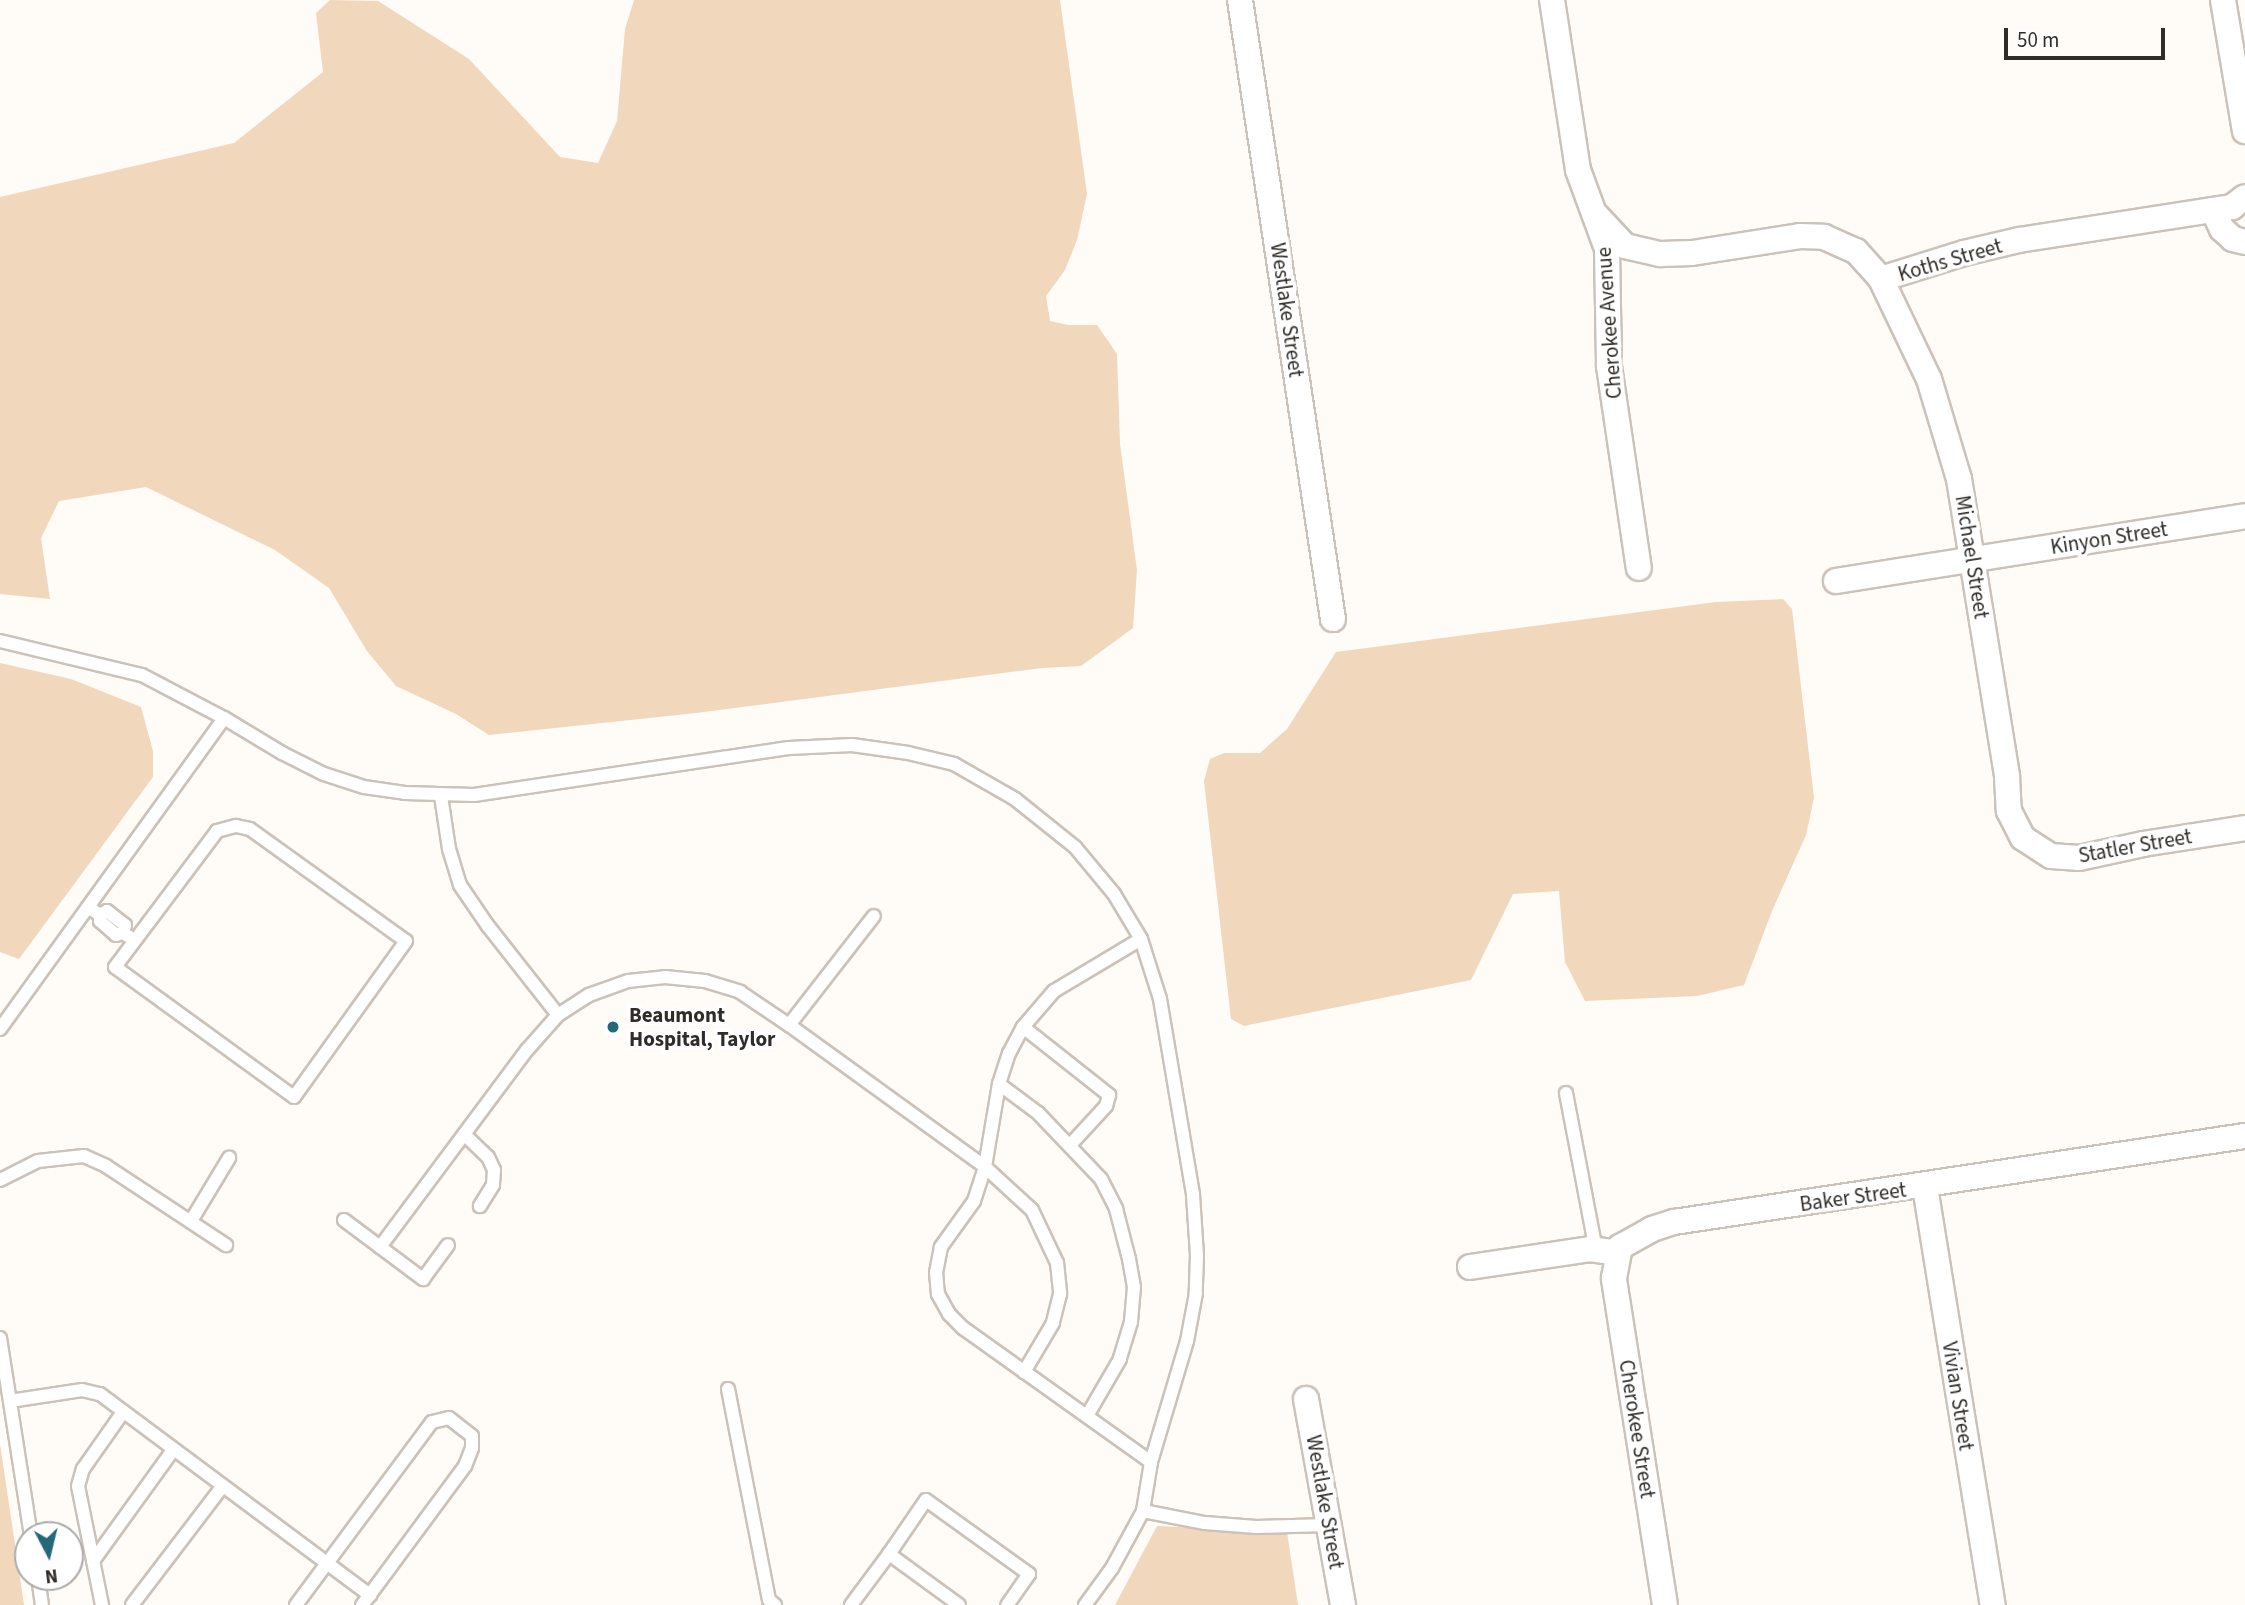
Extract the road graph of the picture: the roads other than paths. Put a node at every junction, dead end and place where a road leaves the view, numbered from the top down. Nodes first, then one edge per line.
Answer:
1 (1241, 0) edge
2 (1552, 0) edge
3 (2223, 0) edge
4 (2245, 131) edge
5 (2245, 197) edge
6 (2213, 210) junction
7 (1597, 216) junction
8 (2245, 242) edge
9 (1881, 279) junction
10 (2245, 516) edge
11 (1973, 559) junction
12 (1640, 568) dead end
13 (1836, 581) dead end
14 (1333, 619) dead end
15 (0, 641) edge
16 (224, 718) junction
17 (441, 796) junction
18 (2245, 828) edge
19 (2029, 843) joint
20 (88, 907) junction
21 (874, 916) dead end
22 (129, 936) junction
23 (1141, 940) junction
24 (558, 1015) junction
25 (789, 1025) junction
26 (1023, 1027) junction
27 (0, 1029) edge
28 (999, 1084) junction
29 (1566, 1093) dead end
30 (465, 1135) junction
31 (2245, 1136) edge
32 (1071, 1144) junction
33 (229, 1158) dead end
34 (985, 1167) junction
35 (0, 1181) edge
36 (1925, 1186) junction
37 (480, 1206) dead end
38 (344, 1220) dead end
39 (191, 1221) junction
40 (226, 1245) dead end
41 (448, 1245) dead end
42 (380, 1247) junction
43 (1607, 1251) junction
44 (1470, 1267) dead end
45 (0, 1338) edge
46 (1024, 1372) junction
47 (728, 1389) dead end
48 (1306, 1399) dead end
49 (10, 1401) junction
50 (123, 1412) junction
51 (1087, 1416) junction
52 (173, 1450) junction
53 (1151, 1462) junction
54 (222, 1487) junction
55 (1143, 1511) junction
56 (29, 1521) edge
57 (1329, 1525) junction
58 (889, 1554) junction
59 (93, 1561) junction
60 (326, 1564) junction
61 (366, 1600) edge
62 (102, 1605) edge
63 (132, 1605) edge
64 (296, 1605) edge
65 (775, 1605) edge
66 (851, 1605) edge
67 (959, 1605) edge
68 (1007, 1605) edge
69 (1085, 1605) edge
70 (1343, 1605) edge
71 (1665, 1605) edge
72 (1993, 1605) edge

1 - 14 street, Westlake Street
2 - 7 street, Cherokee Avenue
3 - 4 street
5 - 6 street, Koths Street
6 - 8 street
6 - 9 street, Koths Street
7 - 9 street, Koths Street
7 - 12 street, Cherokee Avenue
9 - 11 street, Michael Street
10 - 11 street, Kinyon Street
11 - 13 street, Kinyon Street
11 - 19 street, Michael Street
15 - 16 lane
16 - 17 lane
16 - 20 lane
17 - 23 lane
17 - 24 lane
18 - 19 street, Statler Street
20 - 22 lane
20 - 27 lane
21 - 25 lane
22 - 22 lane
23 - 26 lane
23 - 53 lane
24 - 25 lane
24 - 30 lane
25 - 34 lane
26 - 28 lane
26 - 32 lane
28 - 32 lane
28 - 34 lane
29 - 43 lane
30 - 37 lane
30 - 42 lane
31 - 36 street, Baker Street
32 - 51 lane
33 - 39 lane
34 - 46 lane
34 - 46 lane
35 - 39 lane
36 - 43 street, Baker Street
36 - 72 street, Vivian Street
38 - 42 lane
39 - 40 lane
41 - 42 lane
43 - 44 street, Baker Street
43 - 71 street, Cherokee Street
45 - 49 lane
46 - 51 lane
47 - 65 lane
48 - 57 street, Westlake Street
49 - 50 lane
49 - 56 lane
50 - 52 lane
50 - 59 lane
51 - 53 lane
52 - 54 lane
52 - 59 lane
53 - 55 lane
54 - 60 lane
54 - 63 lane
55 - 57 lane
55 - 69 lane
57 - 70 street, Westlake Street
58 - 66 lane
58 - 67 lane
58 - 68 lane
59 - 62 lane
60 - 61 lane
60 - 61 lane
60 - 64 lane

